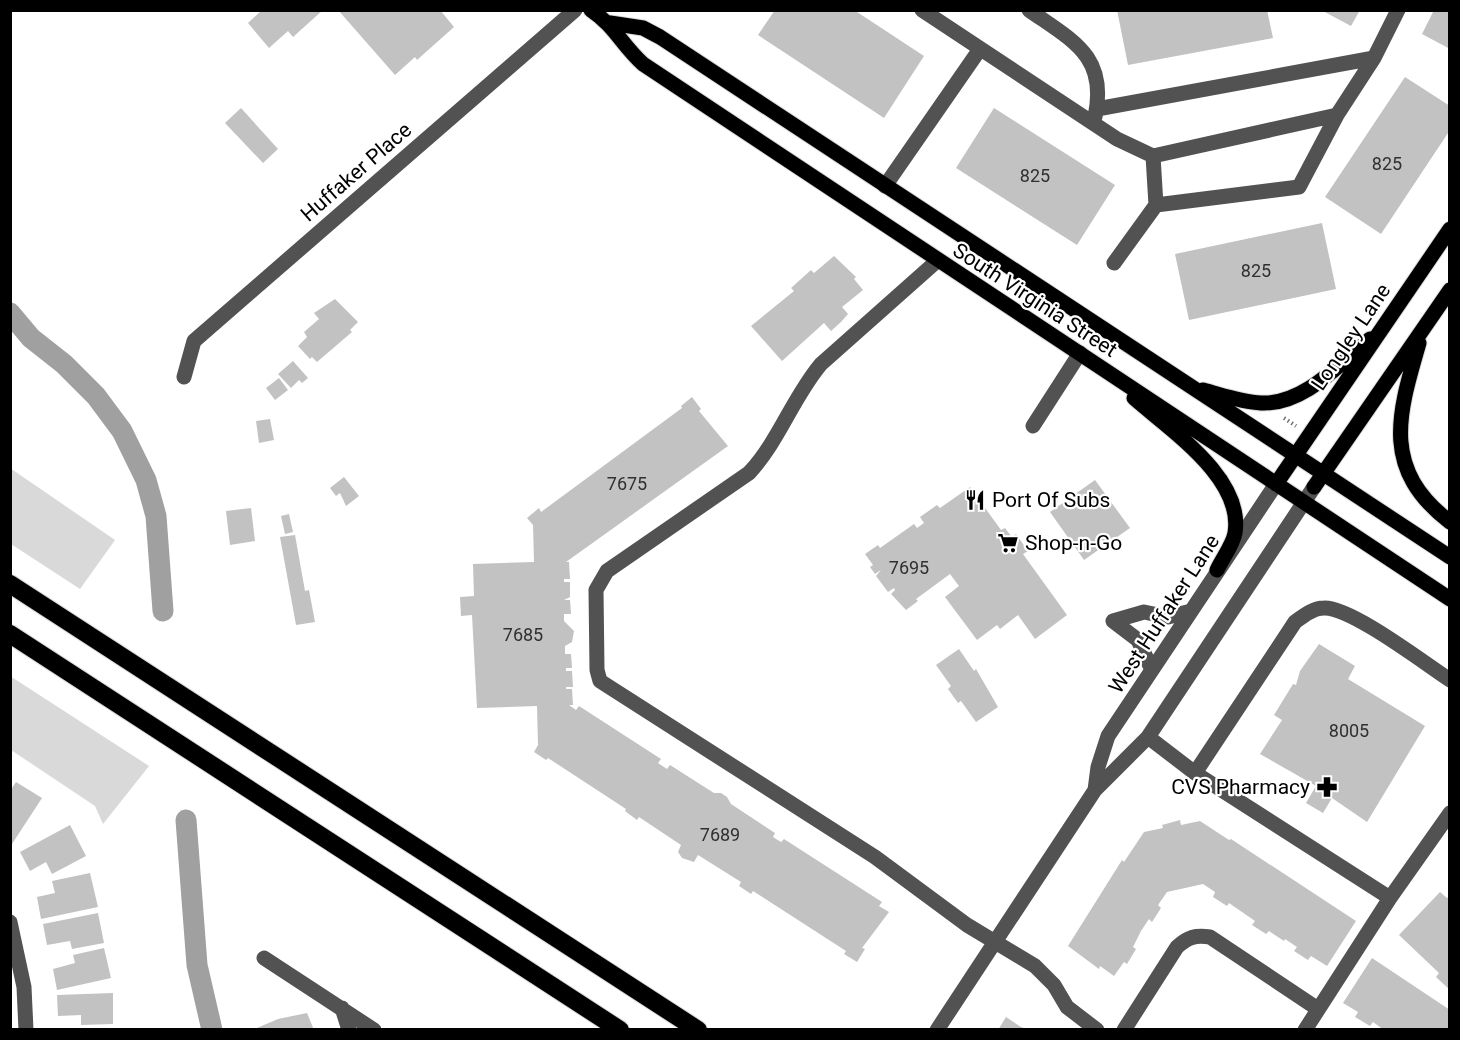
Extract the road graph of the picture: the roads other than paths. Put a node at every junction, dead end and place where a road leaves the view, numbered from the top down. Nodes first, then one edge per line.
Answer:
1 (575, 10) edge
2 (591, 10) edge
3 (922, 10) edge
4 (1029, 10) edge
5 (1398, 10) edge
6 (610, 23) junction
7 (980, 50) junction
8 (1374, 58) junction
9 (1337, 115) junction
10 (1096, 117) junction
11 (1152, 156) junction
12 (885, 186) junction
13 (1156, 205) junction
14 (1449, 229) edge
15 (937, 261) junction
16 (1114, 263) dead end
17 (1449, 290) edge
18 (1424, 329) junction
19 (1382, 330) junction
20 (1080, 353) junction
21 (1099, 365) junction
22 (184, 377) dead end
23 (1191, 387) junction
24 (1033, 426) dead end
25 (1291, 462) junction
26 (1318, 481) junction
27 (1276, 484) junction
28 (1303, 502) junction
29 (1449, 522) edge
30 (1449, 557) edge
31 (1217, 570) junction
32 (10, 584) edge
33 (1449, 599) edge
34 (1191, 611) junction
35 (10, 634) edge
36 (1152, 670) junction
37 (1449, 680) edge
38 (1148, 737) junction
39 (1196, 773) junction
40 (1095, 790) junction
41 (1449, 813) edge
42 (1390, 898) junction
43 (10, 922) edge
44 (996, 941) junction
45 (264, 958) dead end
46 (342, 1008) junction
47 (1318, 1009) junction
48 (1308, 1028) edge
49 (26, 1029) edge
50 (349, 1029) edge
51 (374, 1029) edge
52 (620, 1029) edge
53 (698, 1029) edge
54 (938, 1029) edge
55 (1097, 1029) edge
56 (1124, 1029) edge

1 - 22 street, Huffaker Place
2 - 6 main road, South Virginia Street
3 - 7 street
4 - 10 street
5 - 8 street
6 - 12 main road, South Virginia Street
6 - 15 main road, South Virginia Street
7 - 10 street
7 - 12 street
8 - 9 street
8 - 10 street
9 - 11 street
9 - 13 street
10 - 11 street
11 - 13 street
12 - 23 main road, South Virginia Street
13 - 16 street
14 - 19 main road, Longley Lane
15 - 20 main road, South Virginia Street
15 - 44 street
17 - 18 main road
18 - 26 main road
18 - 29 main road
19 - 23 main road
19 - 25 main road, Longley Lane
20 - 21 main road, South Virginia Street
20 - 24 street
21 - 27 main road, South Virginia Street
21 - 31 main road
23 - 25 main road, South Virginia Street
25 - 26 main road, South Virginia Street
25 - 27 main road, West Huffaker Lane
26 - 28 street, West Huffaker Lane
26 - 30 main road, South Virginia Street
27 - 28 main road, South Virginia Street
27 - 31 street, West Huffaker Lane
28 - 33 main road, South Virginia Street
28 - 38 street, West Huffaker Lane
31 - 34 street, West Huffaker Lane
32 - 53 highway
34 - 36 street, West Huffaker Lane
34 - 36 street
35 - 52 highway
36 - 40 street, West Huffaker Lane
37 - 39 street
38 - 39 street
38 - 40 street, West Huffaker Lane
39 - 42 street
40 - 44 street, West Huffaker Lane
41 - 42 street
42 - 47 street
43 - 49 street
44 - 54 street, West Huffaker Lane
44 - 55 street
45 - 46 street
46 - 50 street
46 - 51 street
47 - 48 street
47 - 56 street

